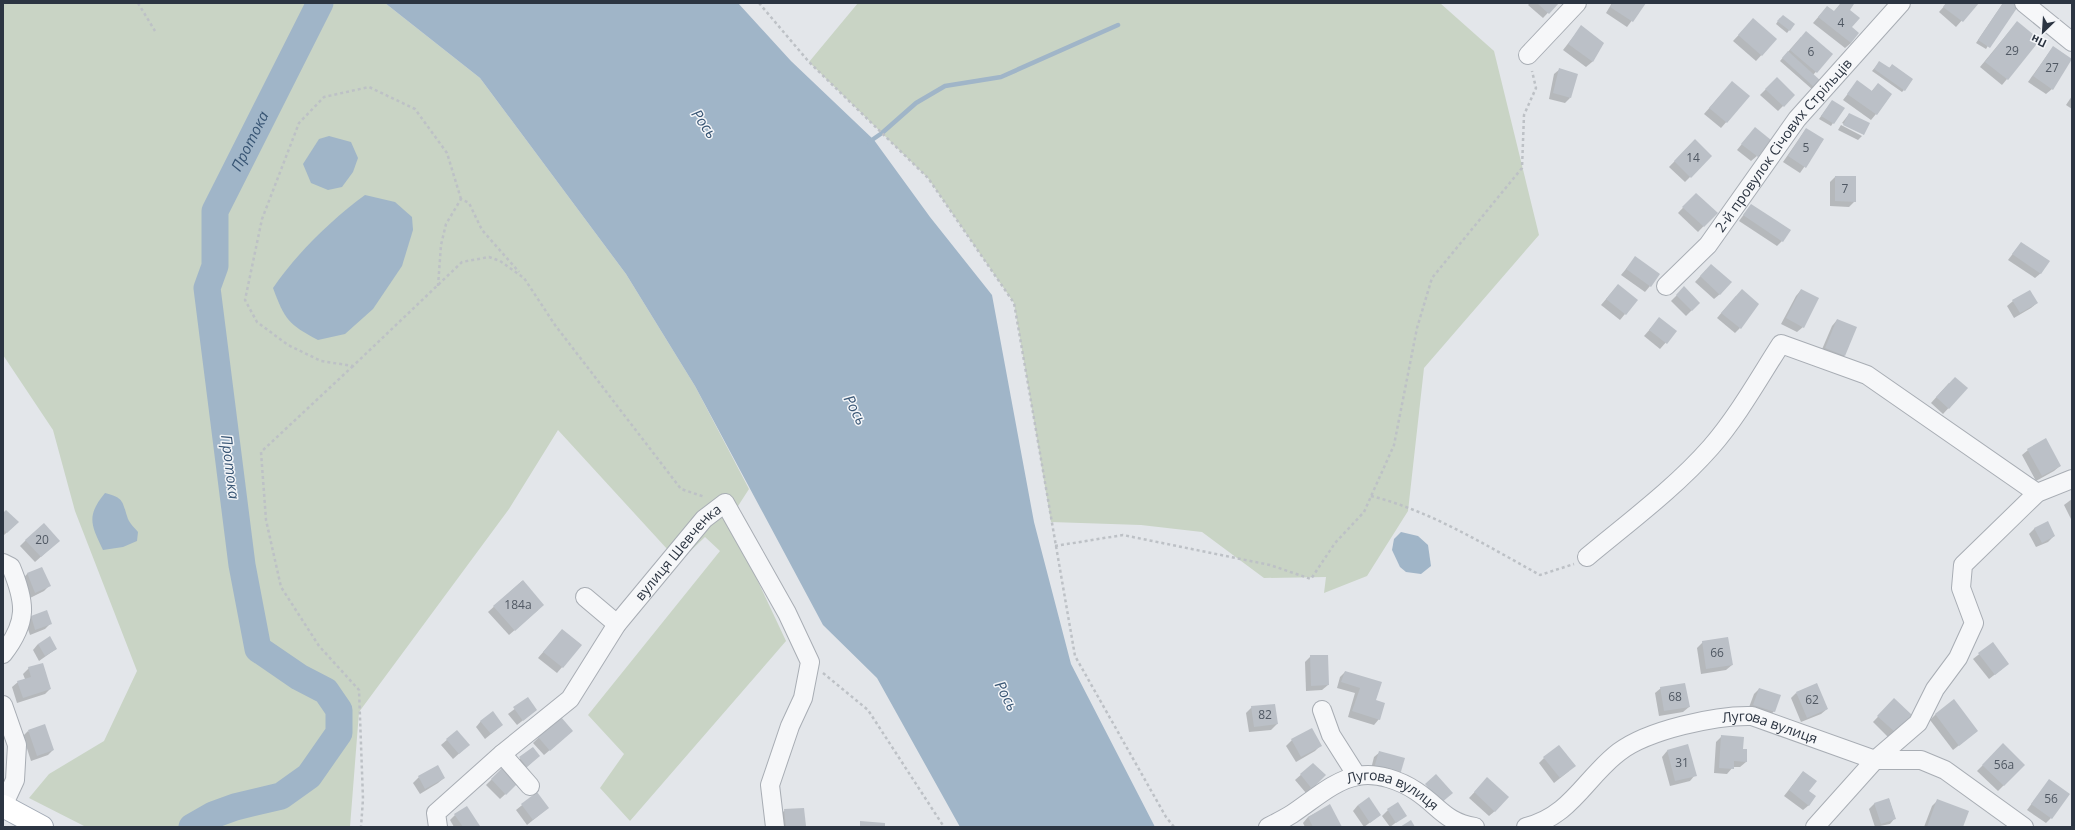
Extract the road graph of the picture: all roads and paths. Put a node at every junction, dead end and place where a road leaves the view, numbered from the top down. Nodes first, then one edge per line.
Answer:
1 (138, 3) edge
2 (759, 3) edge
3 (1577, 3) edge
4 (1901, 3) edge
5 (2024, 3) edge
6 (155, 31) dead end
7 (2072, 42) edge
8 (1528, 55) joint
9 (461, 199) junction
10 (524, 278) junction
11 (438, 286) junction
12 (1666, 286) dead end
13 (353, 366) junction
14 (2072, 479) edge
15 (2037, 493) junction
16 (1371, 496) junction
17 (725, 503) junction
18 (1055, 546) junction
19 (1587, 558) joint
20 (3, 562) edge
21 (585, 597) dead end
22 (617, 624) junction
23 (3, 654) edge
24 (810, 662) junction
25 (3, 705) edge
26 (1322, 710) dead end
27 (502, 754) junction
28 (1875, 760) junction
29 (1357, 776) junction
30 (530, 786) dead end
31 (3, 806) edge
32 (42, 827) edge
33 (361, 827) edge
34 (438, 827) edge
35 (775, 827) edge
36 (944, 827) edge
37 (1174, 827) edge
38 (1268, 827) edge
39 (1471, 827) edge
40 (1526, 827) edge
41 (1815, 827) edge
42 (2024, 827) edge

1 - 6 path
2 - 18 path
3 - 8 street
4 - 12 street, 2-й провулок Січових Стрільців
5 - 7 street
8 - 16 path
9 - 10 path
9 - 11 path
9 - 13 path
10 - 11 path
10 - 17 path
11 - 13 path
13 - 33 path
14 - 15 street
15 - 19 street
15 - 28 street
16 - 18 path
16 - 19 path
17 - 22 street, вулиця Шевченка
17 - 24 street, вулиця Шевченка
18 - 37 path
20 - 23 street
21 - 22 street
22 - 27 street, вулиця Шевченка
24 - 35 street
24 - 36 path
25 - 31 street
26 - 29 street
27 - 30 street
27 - 34 street, вулиця Шевченка
28 - 40 street, Лугова вулиця
28 - 41 street
28 - 42 street, Лугова вулиця
29 - 38 street, Лугова вулиця
29 - 39 street, Лугова вулиця
31 - 32 main road

